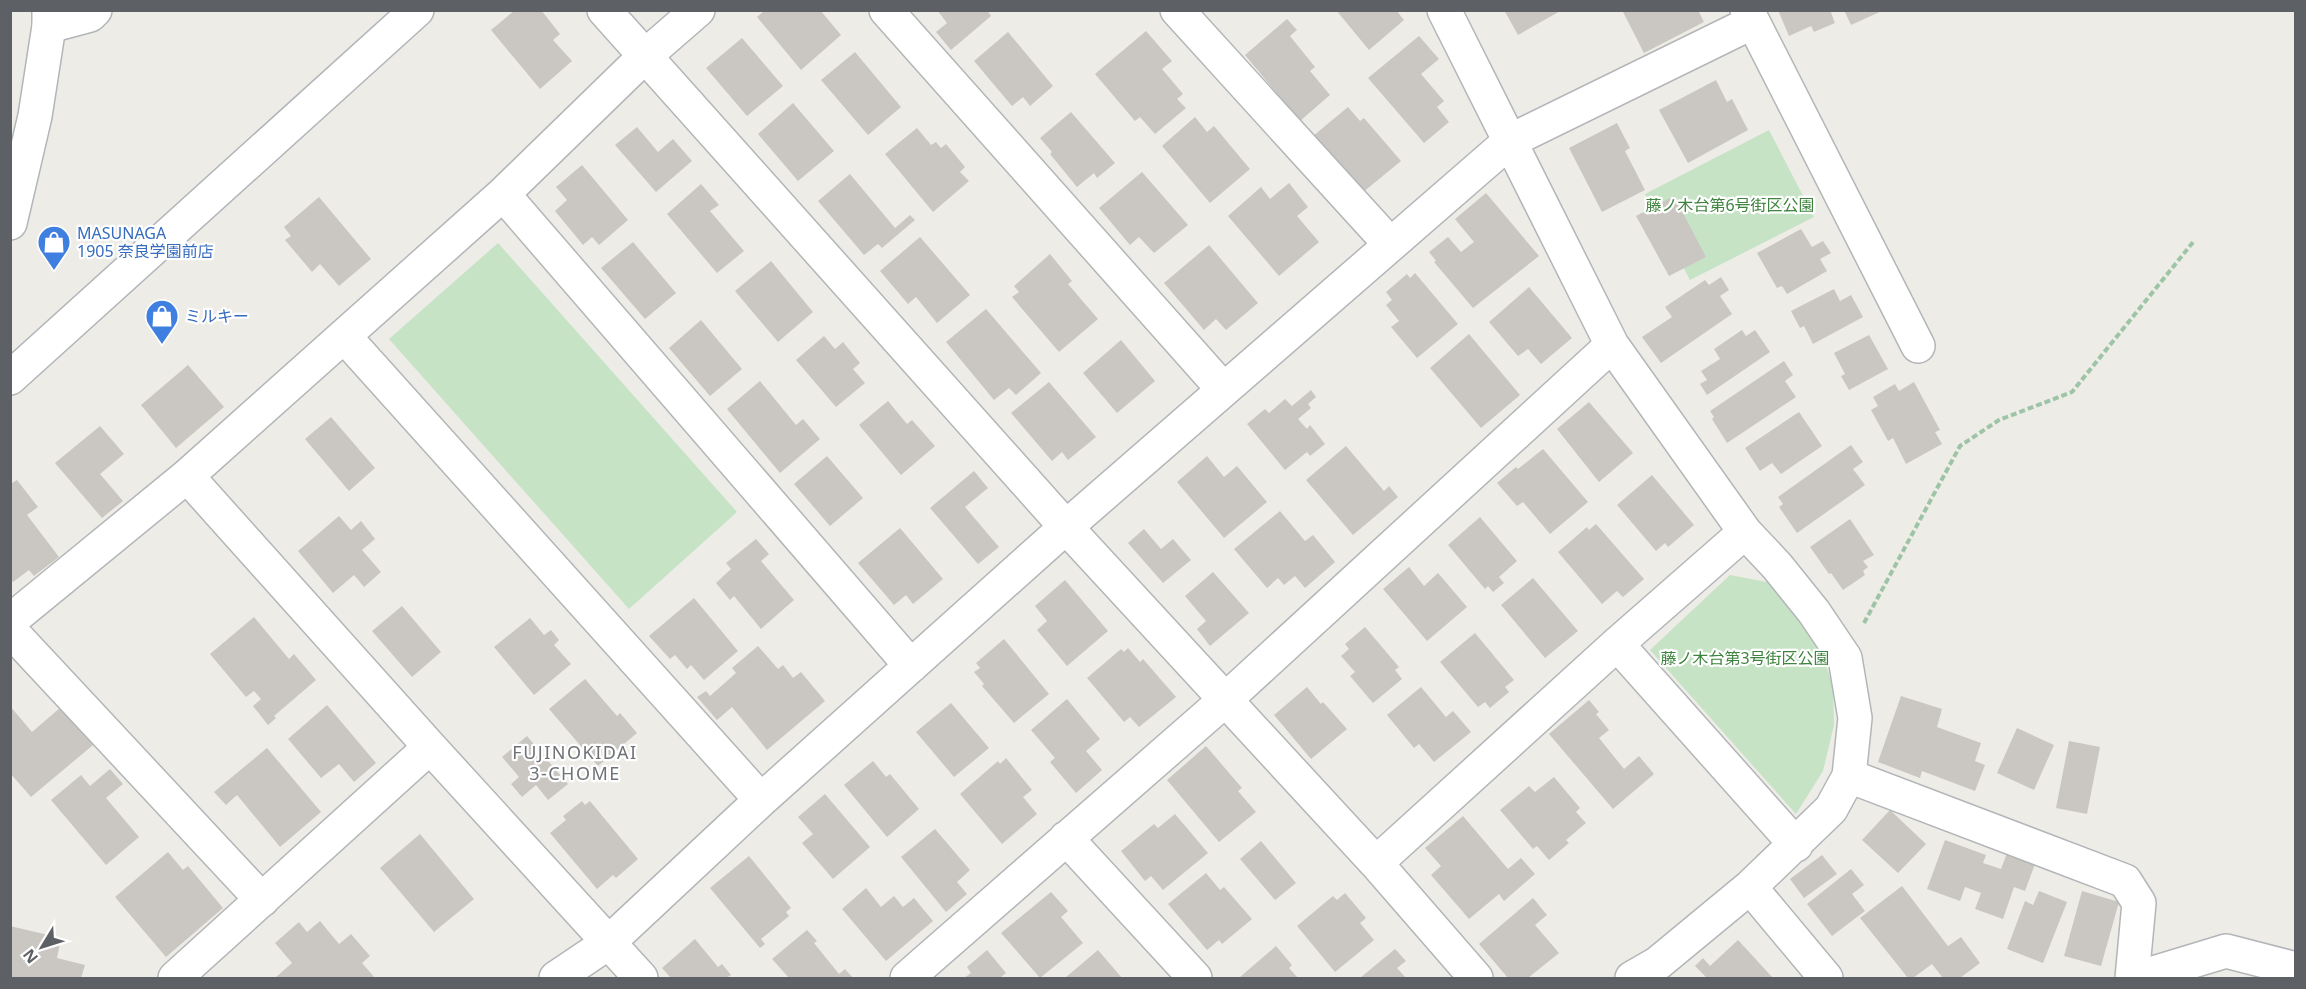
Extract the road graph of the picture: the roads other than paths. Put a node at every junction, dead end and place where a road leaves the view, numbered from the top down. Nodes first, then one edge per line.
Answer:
1 (95, 10) edge
2 (417, 10) edge
3 (604, 10) edge
4 (698, 10) edge
5 (886, 10) edge
6 (1176, 10) edge
7 (1444, 10) edge
8 (1750, 16) edge
9 (49, 18) edge
10 (645, 56) junction
11 (1510, 141) junction
12 (503, 194) junction
13 (10, 223) edge
14 (1390, 244) junction
15 (344, 336) junction
16 (1612, 345) junction
17 (1918, 346) dead end
18 (10, 378) edge
19 (1223, 390) junction
20 (187, 476) junction
21 (1066, 527) junction
22 (1745, 532) junction
23 (10, 621) edge
24 (10, 630) edge
25 (1617, 644) junction
26 (911, 666) junction
27 (1224, 701) junction
28 (430, 747) junction
29 (1849, 776) junction
30 (761, 800) junction
31 (1066, 838) junction
32 (1796, 845) junction
33 (1376, 863) junction
34 (1750, 887) junction
35 (262, 900) junction
36 (608, 942) junction
37 (2295, 969) edge
38 (176, 978) edge
39 (556, 978) edge
40 (641, 978) edge
41 (907, 978) edge
42 (1195, 978) edge
43 (1476, 978) edge
44 (1632, 978) edge
45 (1826, 978) edge
46 (2132, 978) edge
47 (2137, 978) edge

1 - 9 street
2 - 18 street
3 - 10 street
4 - 10 street
5 - 19 street
6 - 14 street
7 - 11 street
8 - 11 street
8 - 17 street
9 - 13 street
10 - 12 street
10 - 21 street
11 - 14 street
11 - 16 street
12 - 15 street
12 - 26 street
14 - 19 street
15 - 20 street
15 - 30 street
16 - 22 street
16 - 27 street
19 - 21 street
20 - 23 street
20 - 28 street
21 - 26 street
21 - 27 street
22 - 25 street
22 - 29 street
24 - 35 street
25 - 32 street
25 - 33 street
26 - 30 street
27 - 31 street
27 - 33 street
28 - 35 street
28 - 36 street
29 - 32 street
29 - 46 street
30 - 36 street
31 - 41 street
31 - 42 street
32 - 34 street
33 - 43 street
34 - 44 street
34 - 45 street
35 - 38 street
36 - 39 street
36 - 40 street
37 - 47 street

